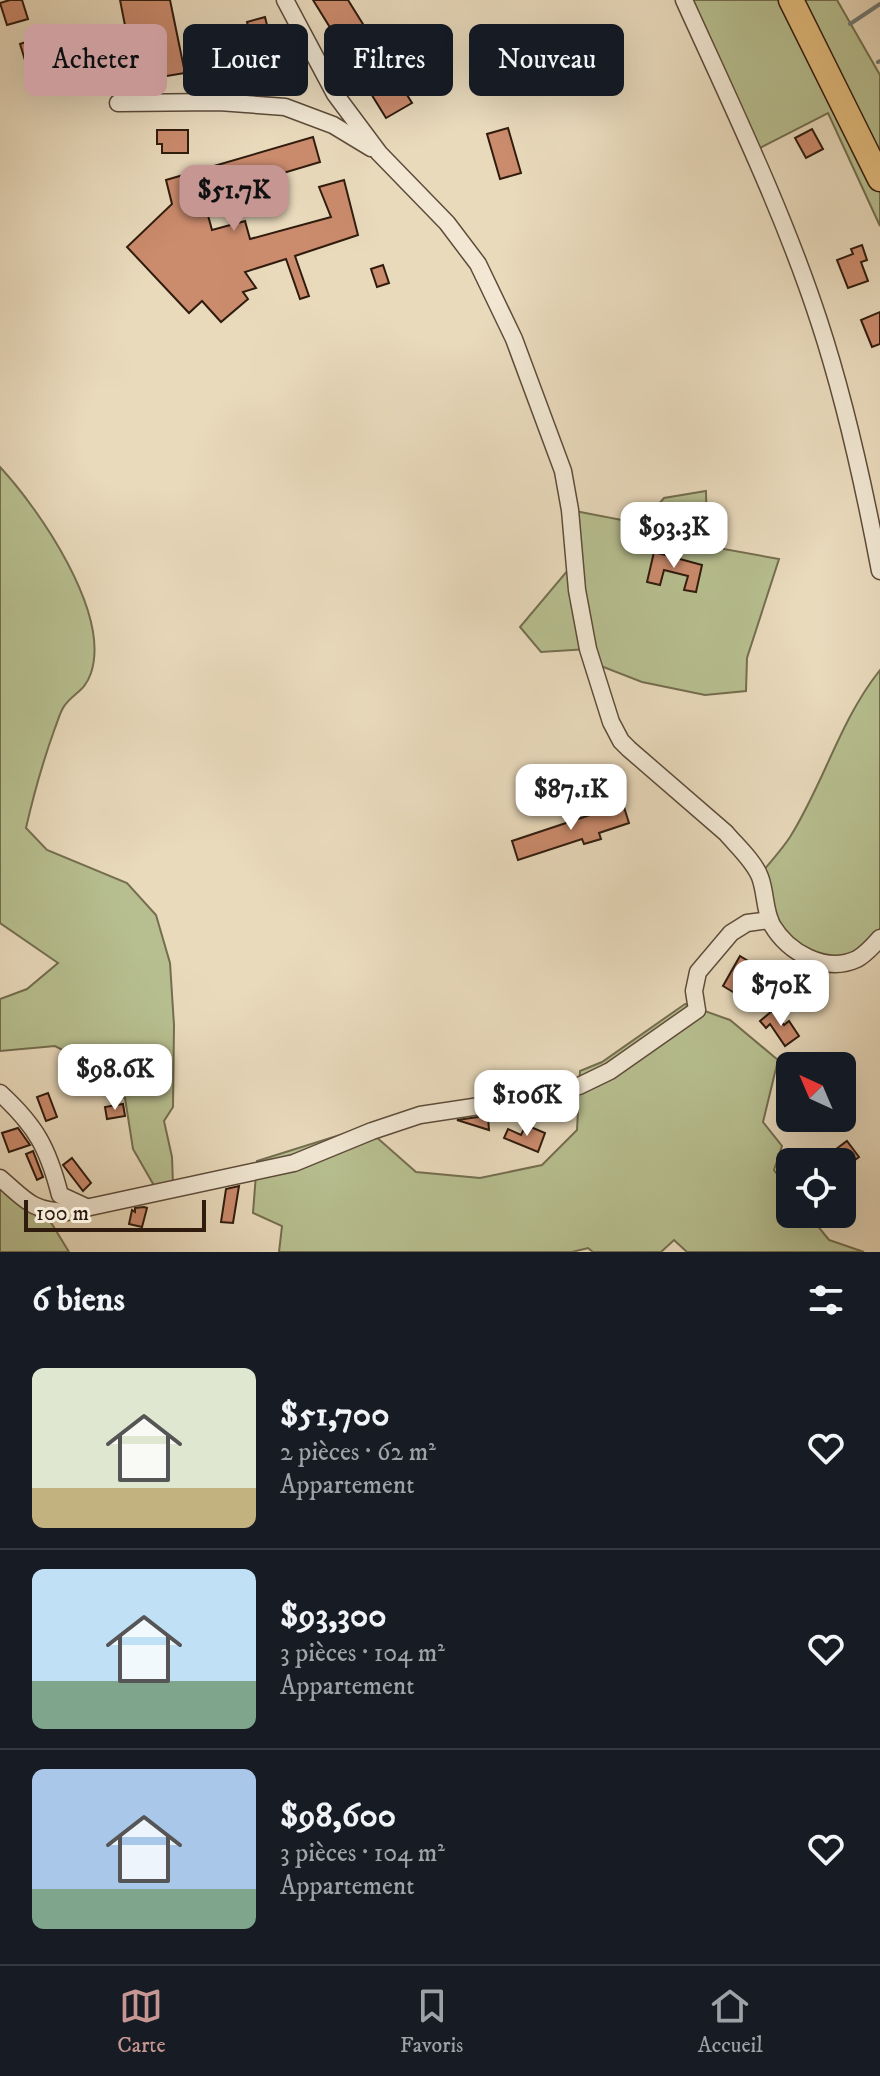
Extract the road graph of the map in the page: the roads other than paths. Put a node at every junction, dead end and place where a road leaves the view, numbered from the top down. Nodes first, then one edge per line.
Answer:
1 (285, 0) edge
2 (684, 0) edge
3 (791, 0) edge
4 (118, 103) dead end
5 (379, 153) junction
6 (880, 179) edge
7 (880, 571) edge
8 (770, 920) junction
9 (880, 938) edge
10 (0, 1093) edge
11 (0, 1178) edge
12 (86, 1207) junction

1 - 5 street
2 - 7 street
3 - 6 highway
4 - 5 street
5 - 8 street
8 - 9 street
8 - 12 street
10 - 12 street
11 - 12 street

